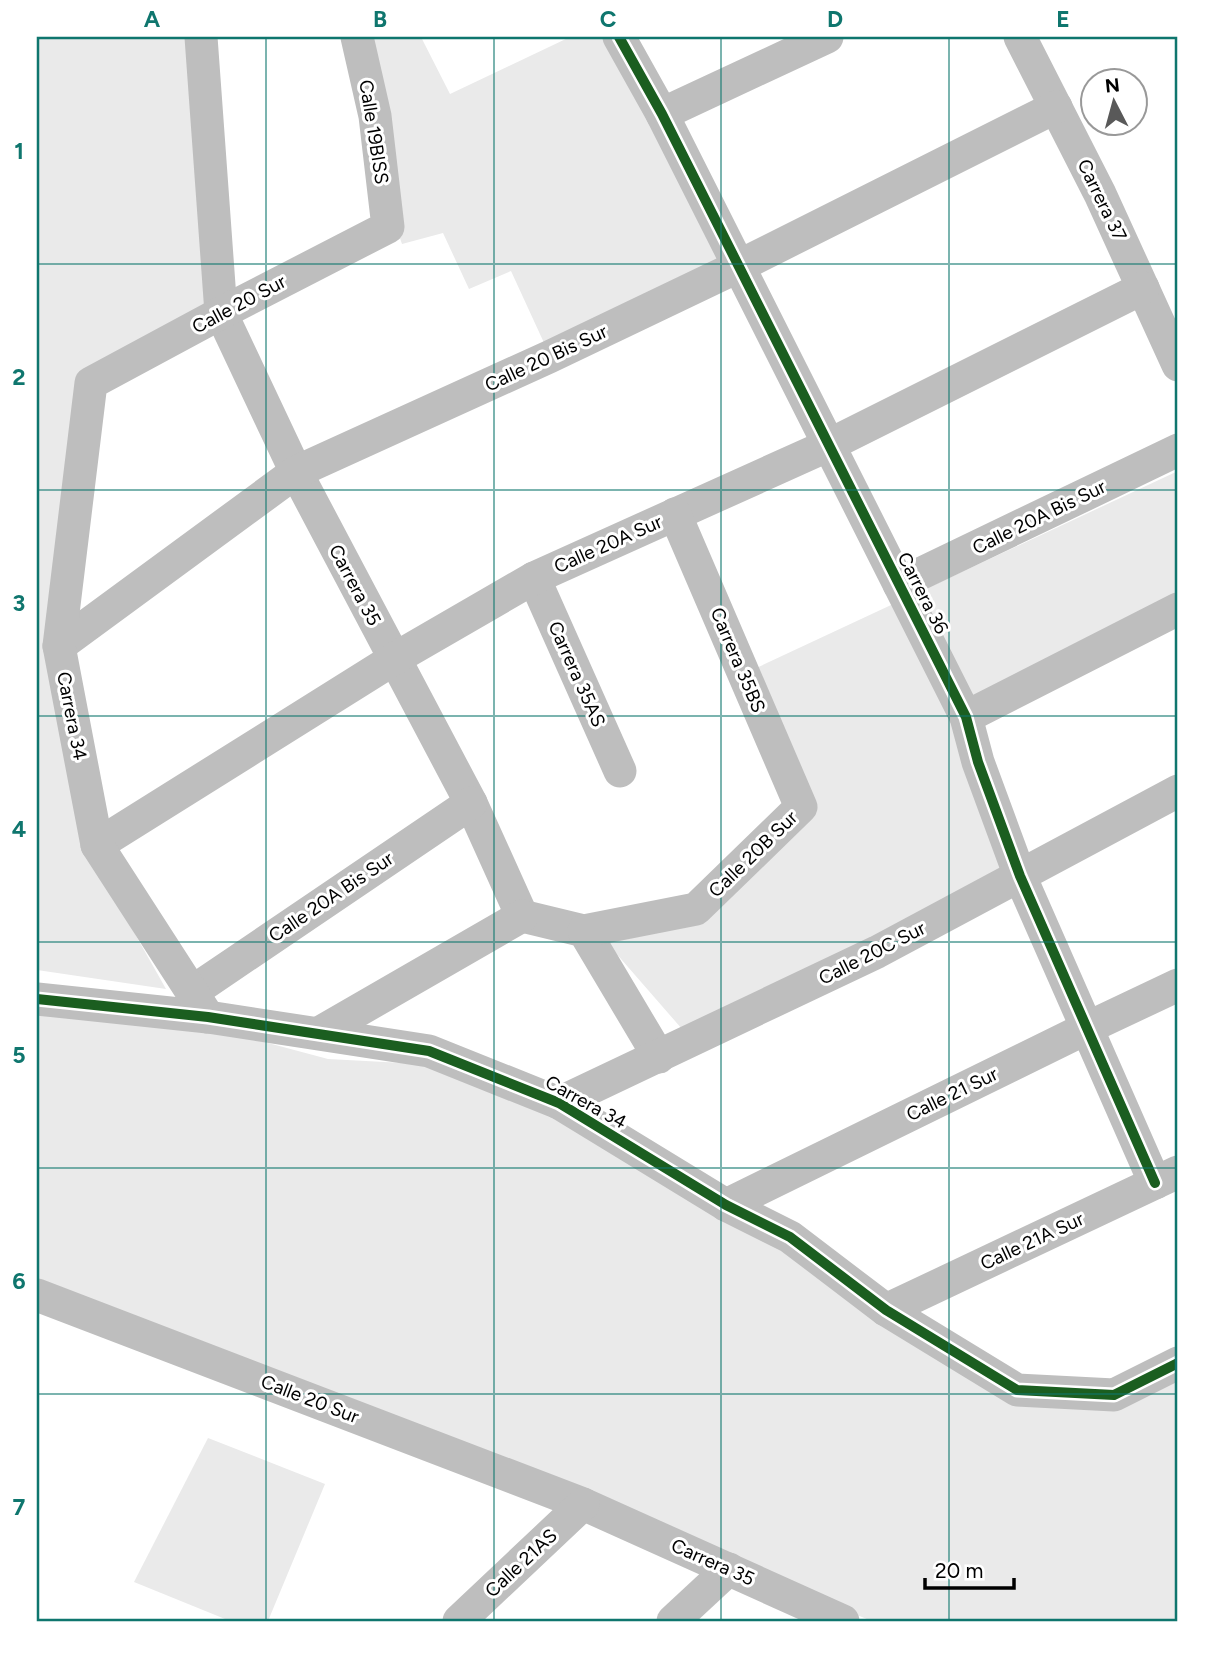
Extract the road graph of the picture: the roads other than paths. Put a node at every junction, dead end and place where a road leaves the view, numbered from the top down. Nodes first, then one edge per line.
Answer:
1 (201, 37) edge
2 (357, 37) edge
3 (620, 37) edge
4 (827, 37) edge
5 (1020, 37) edge
6 (1056, 107) junction
7 (662, 114) junction
8 (388, 227) joint
9 (738, 266) junction
10 (1143, 288) junction
11 (220, 313) junction
12 (1178, 365) edge
13 (91, 383) joint
14 (829, 446) junction
15 (1178, 450) edge
16 (296, 472) junction
17 (675, 514) junction
18 (534, 578) junction
19 (899, 584) junction
20 (1178, 609) edge
21 (59, 646) junction
22 (394, 659) junction
23 (966, 717) junction
24 (620, 771) dead end
25 (1178, 791) edge
26 (471, 803) junction
27 (801, 807) joint
28 (97, 845) junction
29 (1020, 876) junction
30 (522, 916) junction
31 (584, 931) junction
32 (1178, 985) edge
33 (37, 999) edge
34 (200, 1004) junction
35 (1087, 1028) junction
36 (319, 1033) junction
37 (659, 1056) junction
38 (559, 1103) junction
39 (1167, 1178) edge
40 (726, 1206) junction
41 (37, 1295) edge
42 (887, 1310) junction
43 (1178, 1363) edge
44 (583, 1504) junction
45 (729, 1569) junction
46 (459, 1621) edge
47 (673, 1621) edge
48 (843, 1621) edge

1 - 11 street, Carrera 35
2 - 8 street, Calle 19BISS
3 - 7 street, Carrera 36
4 - 7 street
5 - 6 street, Carrera 37
6 - 9 street, Calle 20 Bis Sur
6 - 10 street, Carrera 37
7 - 9 street, Carrera 36
8 - 11 street, Calle 20 Sur
9 - 14 street, Carrera 36
9 - 16 street, Calle 20 Bis Sur
10 - 12 street, Carrera 37
10 - 14 street, Calle 20A Sur
11 - 13 street, Calle 20 Sur
11 - 16 street, Carrera 35
13 - 21 street, Carrera 34
14 - 17 street, Calle 20A Sur
14 - 19 street, Carrera 36
15 - 19 street, Calle 20A Bis Sur
16 - 21 street, Calle 20 Bis Sur
16 - 22 street, Carrera 35
17 - 18 street, Calle 20A Sur
17 - 27 street, Carrera 35BS
18 - 22 street, Calle 20A Sur
18 - 24 street, Carrera 35AS
19 - 23 street, Carrera 36
20 - 23 street
21 - 28 street, Carrera 34
22 - 26 street, Carrera 35
22 - 28 street, Calle 20A Sur
23 - 29 street, Carrera 36
25 - 29 street, Calle 20C Sur
26 - 30 street, Carrera 35
26 - 34 street, Calle 20A Bis Sur
27 - 31 street, Calle 20B Sur
28 - 34 street, Carrera 34
29 - 35 street, Carrera 36
29 - 37 street, Calle 20C Sur
30 - 31 street
30 - 36 street
31 - 37 street
32 - 35 street, Calle 21 Sur
33 - 34 street, Carrera 34
34 - 36 street, Carrera 34
35 - 39 street, Carrera 36
35 - 40 street, Calle 21 Sur
36 - 38 street, Carrera 34
37 - 38 street, Calle 20C Sur
38 - 40 street, Carrera 34
39 - 42 street, Calle 21A Sur
40 - 42 street, Carrera 34
41 - 44 street, Calle 20 Sur
42 - 43 street, Carrera 34
44 - 45 street, Carrera 35
44 - 46 street, Calle 21AS
45 - 47 street
45 - 48 street, Carrera 35

